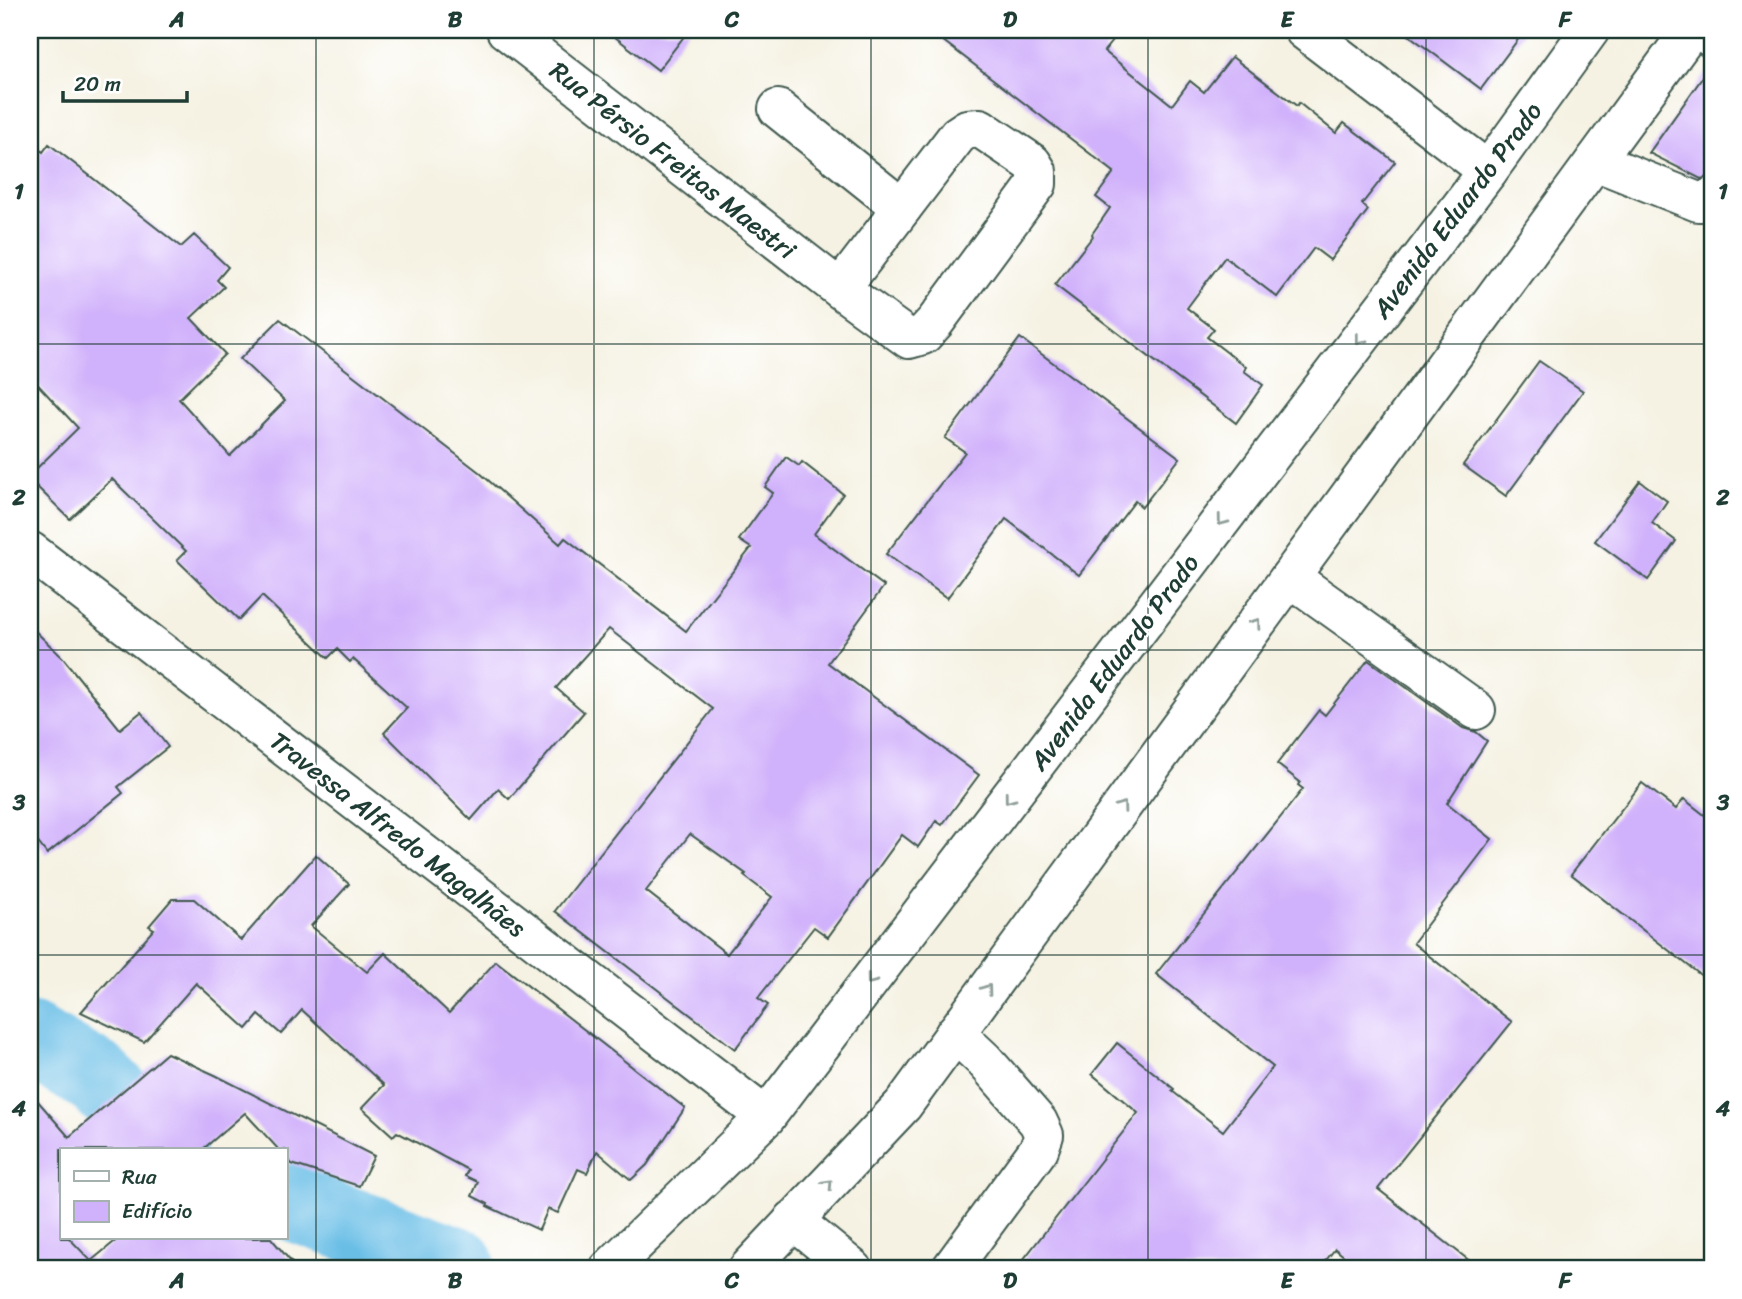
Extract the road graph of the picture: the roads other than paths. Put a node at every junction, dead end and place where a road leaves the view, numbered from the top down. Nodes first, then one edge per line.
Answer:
1 (506, 30) edge
2 (1304, 30) edge
3 (1590, 30) edge
4 (1691, 30) edge
5 (1700, 30) edge
6 (1712, 38) edge
7 (778, 109) dead end
8 (1595, 161) junction
9 (1488, 171) junction
10 (1712, 197) edge
11 (902, 208) junction
12 (840, 289) junction
13 (30, 551) edge
14 (1290, 577) junction
15 (1476, 710) dead end
16 (955, 1033) junction
17 (766, 1117) junction
18 (793, 1220) junction
19 (609, 1269) edge
20 (747, 1269) edge
21 (853, 1269) edge
22 (951, 1269) edge

1 - 12 main road, Rua Pérsio Freitas Maestri
2 - 9 main road
3 - 9 main road, Avenida Eduardo Prado
4 - 8 main road
5 - 6 main road
7 - 11 main road
8 - 10 main road
8 - 14 main road
9 -> 17 main road, Avenida Eduardo Prado
11 - 12 main road, Rua Pérsio Freitas Maestri
11 - 12 main road, Rua Pérsio Freitas Maestri
13 - 17 main road, Travessa Alfredo Magalhães
14 - 15 main road
16 -> 14 main road
18 -> 16 main road
16 - 22 main road
17 - 19 main road, Avenida Eduardo Prado
18 - 20 main road
18 - 21 main road

